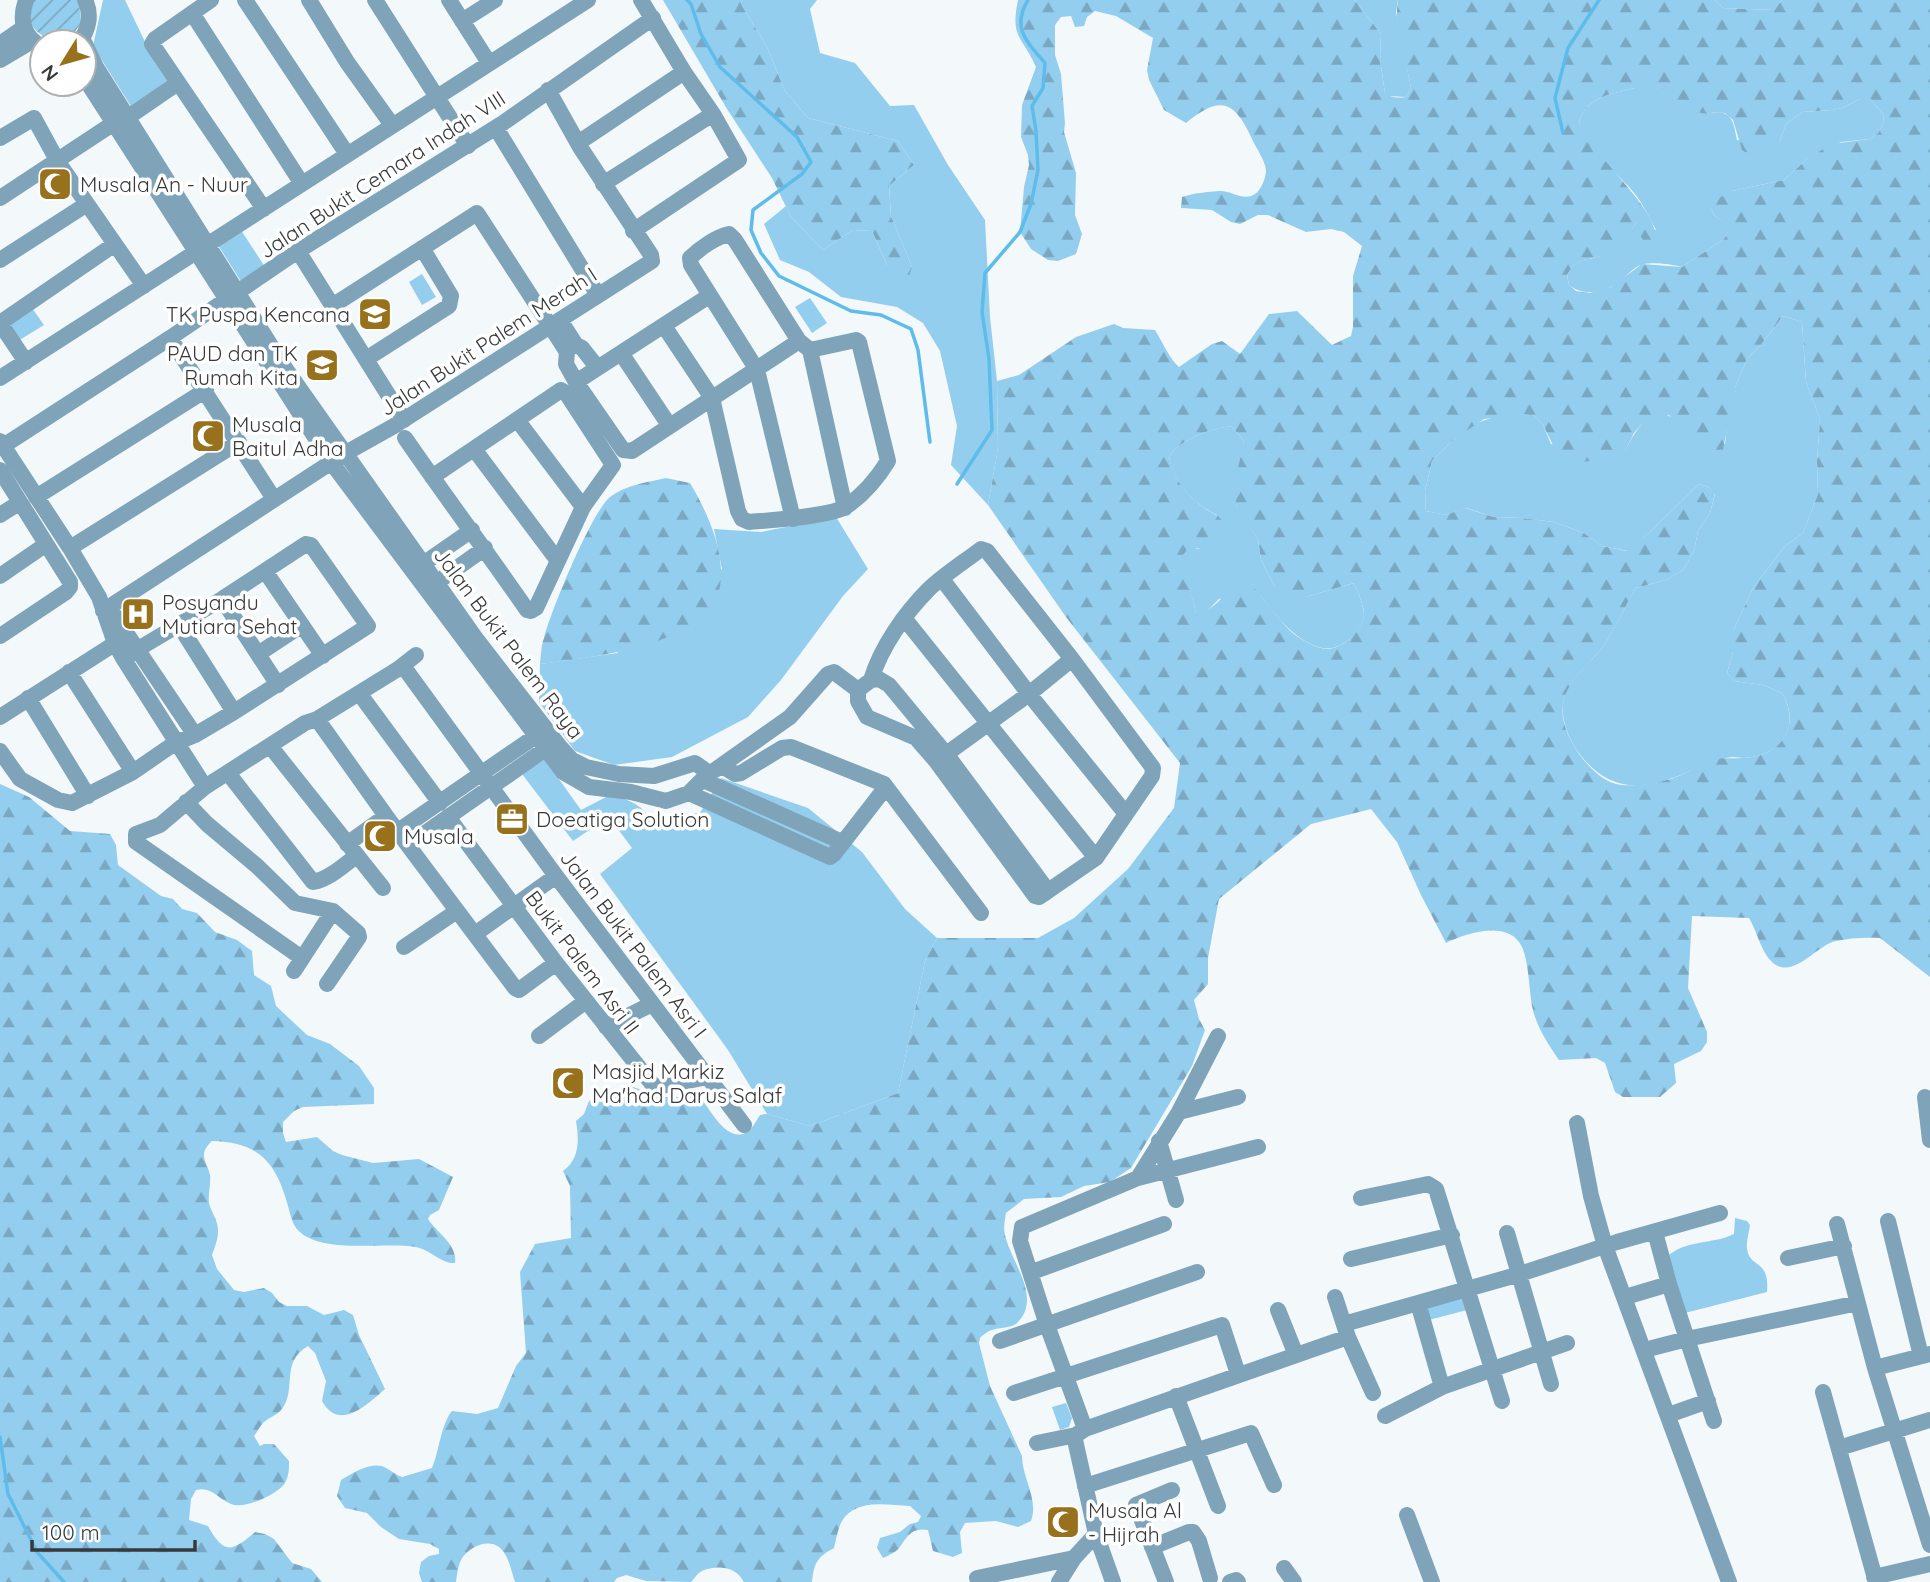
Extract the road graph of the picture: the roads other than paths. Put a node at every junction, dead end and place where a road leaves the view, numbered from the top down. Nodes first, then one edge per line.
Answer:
1 (26, 0) edge
2 (211, 0) edge
3 (244, 0) edge
4 (309, 0) edge
5 (375, 0) edge
6 (449, 0) edge
7 (495, 0) edge
8 (588, 0) edge
9 (641, 0) edge
10 (88, 1) edge
11 (192, 13) junction
12 (653, 18) junction
13 (462, 21) junction
14 (87, 28) edge
15 (28, 29) edge
16 (28, 40) edge
17 (28, 42) edge
18 (0, 44) edge
19 (0, 60) edge
20 (489, 63) junction
21 (98, 71) edge
22 (684, 72) junction
23 (178, 83) junction
24 (548, 90) junction
25 (98, 93) edge
26 (437, 96) junction
27 (713, 114) junction
28 (121, 120) junction
29 (392, 125) junction
30 (496, 128) junction
31 (0, 138) edge
32 (578, 144) junction
33 (468, 146) junction
34 (347, 154) junction
35 (58, 162) junction
36 (302, 184) junction
37 (603, 184) junction
38 (0, 198) edge
39 (87, 204) junction
40 (264, 209) junction
41 (633, 230) junction
42 (115, 244) junction
43 (422, 248) junction
44 (202, 250) junction
45 (298, 251) junction
46 (0, 260) edge
47 (144, 286) junction
48 (598, 295) junction
49 (709, 296) junction
50 (232, 297) junction
51 (332, 306) junction
52 (0, 323) edge
53 (555, 323) junction
54 (664, 326) junction
55 (170, 338) junction
56 (804, 345) junction
57 (572, 348) junction
58 (621, 353) junction
59 (366, 359) junction
60 (26, 362) junction
61 (597, 367) junction
62 (757, 370) junction
63 (0, 378) edge
64 (570, 386) junction
65 (206, 390) junction
66 (712, 398) junction
67 (404, 420) junction
68 (518, 421) junction
69 (669, 425) junction
70 (405, 438) dead end
71 (239, 442) junction
72 (3, 449) edge
73 (474, 449) junction
74 (338, 458) junction
75 (0, 471) edge
76 (432, 477) junction
77 (36, 496) junction
78 (274, 499) junction
79 (19, 503) junction
80 (583, 507) junction
81 (845, 508) junction
82 (0, 515) edge
83 (793, 519) junction
84 (472, 530) junction
85 (45, 545) junction
86 (71, 548) junction
87 (485, 548) junction
88 (446, 549) junction
89 (558, 561) junction
90 (459, 566) junction
91 (265, 571) junction
92 (426, 574) junction
93 (0, 576) edge
94 (942, 579) junction
95 (222, 599) junction
96 (103, 605) junction
97 (904, 618) junction
98 (179, 625) junction
99 (302, 625) junction
100 (0, 636) edge
101 (121, 640) junction
102 (130, 654) junction
103 (258, 654) junction
104 (323, 656) junction
105 (1072, 659) junction
106 (69, 672) junction
107 (872, 680) junction
108 (278, 685) junction
109 (858, 690) junction
110 (359, 693) junction
111 (1029, 694) junction
112 (28, 698) junction
113 (234, 712) junction
114 (0, 717) edge
115 (317, 719) junction
116 (987, 725) junction
117 (920, 733) junction
118 (195, 735) junction
119 (546, 739) junction
120 (176, 743) junction
121 (270, 746) junction
122 (0, 751) edge
123 (942, 758) junction
124 (586, 767) junction
125 (133, 772) junction
126 (711, 773) junction
127 (654, 776) junction
128 (215, 780) junction
129 (486, 781) junction
130 (589, 787) junction
131 (887, 787) junction
132 (689, 793) junction
133 (736, 794) junction
134 (88, 796) junction
135 (658, 801) junction
136 (187, 802) junction
137 (444, 810) junction
138 (727, 811) junction
139 (1126, 814) junction
140 (386, 816) junction
141 (398, 831) junction
142 (842, 842) junction
143 (408, 845) junction
144 (351, 850) junction
145 (1096, 858) junction
146 (556, 876) junction
147 (383, 888) dead end
148 (514, 906) junction
149 (333, 911) junction
150 (457, 911) junction
151 (981, 913) dead end
152 (475, 934) junction
153 (404, 947) dead end
154 (556, 963) junction
155 (327, 984) dead end
156 (586, 1001) junction
157 (652, 1004) junction
158 (606, 1027) junction
159 (539, 1036) dead end
160 (1218, 1036) dead end
161 (708, 1077) junction
162 (1238, 1097) dead end
163 (1925, 1097) dead end
164 (1179, 1112) junction
165 (1577, 1122) dead end
166 (744, 1125) dead end
167 (1930, 1140) edge
168 (1159, 1141) junction
169 (1258, 1147) dead end
170 (1167, 1170) junction
171 (1138, 1178) junction
172 (1361, 1198) dead end
173 (1176, 1200) dead end
174 (1720, 1213) dead end
175 (1888, 1221) dead end
176 (1164, 1224) dead end
177 (1837, 1224) dead end
178 (1654, 1232) junction
179 (1507, 1233) dead end
180 (1452, 1235) junction
181 (1605, 1246) junction
182 (1844, 1246) junction
183 (1788, 1258) dead end
184 (1351, 1259) dead end
185 (1032, 1272) junction
186 (1197, 1272) dead end
187 (1520, 1274) junction
188 (1669, 1284) junction
189 (1468, 1288) junction
190 (1632, 1295) dead end
191 (1335, 1297) dead end
192 (1418, 1303) junction
193 (1858, 1304) junction
194 (1278, 1310) dead end
195 (1047, 1325) junction
196 (1346, 1331) junction
197 (1686, 1339) junction
198 (1000, 1341) dead end
199 (1567, 1343) dead end
200 (1652, 1348) dead end
201 (1542, 1352) junction
202 (1296, 1355) junction
203 (1926, 1355) edge
204 (1875, 1368) junction
205 (1493, 1370) junction
206 (1238, 1374) junction
207 (1066, 1377) junction
208 (1551, 1384) dead end
209 (1442, 1387) junction
210 (1823, 1392) dead end
211 (1014, 1393) dead end
212 (1373, 1393) dead end
213 (1176, 1396) junction
214 (1502, 1401) dead end
215 (1708, 1401) junction
216 (1674, 1413) dead end
217 (1385, 1416) dead end
218 (1930, 1420) edge
219 (1714, 1421) dead end
220 (1894, 1430) junction
221 (1080, 1432) junction
222 (1037, 1443) dead end
223 (1839, 1448) junction
224 (1196, 1452) junction
225 (1275, 1485) dead end
226 (1085, 1486) junction
227 (1172, 1490) dead end
228 (1218, 1506) dead end
229 (1407, 1516) dead end
230 (1096, 1534) junction
231 (1929, 1540) edge
232 (1152, 1547) junction
233 (1074, 1558) junction
234 (1930, 1564) edge
235 (1284, 1568) dead end
236 (1875, 1580) edge
237 (970, 1581) edge
238 (1206, 1581) edge
239 (1059, 1582) edge
240 (1113, 1582) edge
241 (1166, 1582) edge
242 (1230, 1582) edge
243 (1238, 1582) edge
244 (1294, 1582) edge
245 (1432, 1582) edge
246 (1729, 1582) edge

1 - 15 street
2 - 11 street
3 - 34 street
4 - 29 street
5 - 26 street
6 - 13 street
7 - 13 street
8 - 20 street
9 - 12 street
10 - 14 street
11 - 23 street
11 - 36 street
12 - 22 street
12 - 24 street, Jalan Bukit Cemara Indah VIII
13 - 20 street
16 - 18 street
17 - 19 street
20 - 26 street
21 - 28 street, Jalan Bukit Palem Raya
22 - 27 street
22 - 32 street
23 - 28 street
23 - 40 street
24 - 30 street, Jalan Bukit Cemara Indah VIII
24 - 32 street
25 - 28 street, Jalan Bukit Palem Raya
26 - 29 street
26 - 33 street
27 - 37 street
27 - 41 street
28 - 35 street
28 - 44 street, Jalan Bukit Palem Raya
29 - 34 street
30 - 33 street, Jalan Bukit Cemara Indah VIII
30 - 48 street
31 - 35 street
32 - 37 street
33 - 45 street, Jalan Bukit Cemara Indah VIII
34 - 36 street
35 - 38 street
35 - 39 street
36 - 40 street
37 - 41 street
39 - 42 street
39 - 46 street
40 - 44 street
41 - 48 street, Jalan Bukit Palem Merah I
42 - 47 street
42 - 52 street
43 - 51 street
43 - 53 street
43 - 59 street
44 - 47 street
44 - 50 street, Jalan Bukit Palem Raya
45 - 50 street, Jalan Bukit Cemara Indah VIII
45 - 51 street
47 - 60 street
48 - 53 street, Jalan Bukit Palem Merah I
49 - 54 street
49 - 56 street
49 - 62 street
50 - 55 street, Jalan Bukit Cemara Indah VIII
50 - 74 street, Jalan Bukit Palem Raya
51 - 59 street
52 - 60 street
53 - 57 street
53 - 67 street, Jalan Bukit Palem Merah I
54 - 58 street
54 - 66 street
55 - 65 street
55 - 72 street, Jalan Bukit Cemara Indah VIII
56 - 62 street
56 - 81 street
56 - 81 street
57 - 61 street
57 - 64 street
58 - 61 street
58 - 69 street
59 - 67 street
60 - 63 street
61 - 64 street
62 - 66 street
62 - 83 street
64 - 68 street
64 - 69 street
64 - 80 street
65 - 71 street
65 - 77 street
66 - 69 street
66 - 83 street
67 - 74 street, Jalan Bukit Palem Merah I
68 - 73 street
68 - 80 street
70 - 76 street
71 - 78 street
71 - 86 street
72 - 77 street
73 - 76 street
73 - 89 street
74 - 78 street, Jalan Bukit Palem Merah I
74 - 92 street, Jalan Bukit Palem Raya
75 - 79 street
76 - 84 street
77 - 86 street
78 - 96 street, Jalan Bukit Palem Merah I
79 - 82 street
79 - 85 street
80 - 89 street
81 - 83 street
84 - 87 street
84 - 88 street
85 - 93 street
85 - 100 street
86 - 96 street
87 - 89 street
87 - 90 street
88 - 90 street
88 - 92 street
90 - 92 street
91 - 95 street
91 - 99 street
91 - 104 street
92 - 119 street, Jalan Bukit Palem Raya
94 - 97 street
94 - 105 street
94 - 111 street
95 - 98 street
95 - 103 street
96 - 101 street
97 - 107 street
97 - 116 street
98 - 102 street
98 - 113 street
99 - 103 street
99 - 104 street
101 - 102 street
101 - 106 street
102 - 118 street
102 - 120 street
103 - 108 street
104 - 108 street
105 - 111 street
105 - 139 street
106 - 112 street
106 - 125 street
107 - 109 street
107 - 117 street
108 - 113 street
109 - 117 street
109 - 126 street
110 - 115 street
110 - 129 street, Jalan Bukit Palem Asri I
110 - 137 street, Bukit Palem Asri II
111 - 116 street
111 - 139 street
112 - 114 street
112 - 134 street
113 - 118 street
115 - 121 street
115 - 140 street
116 - 123 street
116 - 145 street
117 - 123 street
118 - 120 street
119 - 124 street, Jalan Bukit Palem Raya
119 - 129 street
119 - 130 street, Jalan Bukit Palem Raya
120 - 125 street
120 - 128 street
121 - 128 street
121 - 144 street
122 - 134 street
123 - 145 street
124 - 127 street, Jalan Bukit Palem Raya
124 - 130 street
125 - 134 street
126 - 127 street, Jalan Bukit Palem Raya
126 - 131 street
126 - 132 street
126 - 133 street
127 - 135 street
128 - 136 street
128 - 144 street
129 - 137 street
129 - 146 street, Jalan Bukit Palem Asri I
130 - 135 street, Jalan Bukit Palem Raya
131 - 142 street
131 - 151 street
132 - 135 street
132 - 138 street
133 - 138 street
133 - 142 street
136 - 149 street
136 - 149 street
137 - 141 street
137 - 143 street
137 - 148 street, Bukit Palem Asri II
138 - 142 street
139 - 145 street
140 - 141 street
140 - 144 street
141 - 143 street
143 - 150 street
144 - 147 street
146 - 148 street
146 - 157 street, Jalan Bukit Palem Asri I
148 - 152 street
148 - 154 street, Bukit Palem Asri II
149 - 155 street
150 - 152 street
150 - 153 street
152 - 154 street
154 - 156 street, Bukit Palem Asri II
156 - 158 street, Bukit Palem Asri II
156 - 159 street
157 - 158 street
157 - 161 street, Jalan Bukit Palem Asri I
158 - 161 street, Bukit Palem Asri II
160 - 164 street
161 - 166 street, Jalan Bukit Palem Asri I
162 - 164 street
163 - 167 street
164 - 168 street
165 - 181 street
168 - 170 street
168 - 171 street
169 - 170 street
170 - 171 street
170 - 173 street
171 - 185 street
172 - 180 street
174 - 178 street
175 - 203 street
176 - 185 street
177 - 182 street
178 - 181 street
178 - 188 street
179 - 187 street
180 - 184 street
180 - 189 street
181 - 187 street
181 - 246 street
182 - 183 street
182 - 193 street
185 - 195 street
186 - 195 street
187 - 189 street
187 - 201 street
188 - 190 street
188 - 197 street
189 - 192 street
189 - 205 street
191 - 196 street
192 - 196 street
192 - 209 street
193 - 197 street
193 - 204 street
194 - 202 street
195 - 198 street
195 - 207 street
196 - 202 street
196 - 212 street
197 - 200 street
197 - 215 street
199 - 201 street
201 - 205 street
201 - 208 street
202 - 206 street
203 - 204 street
204 - 220 street
205 - 209 street
205 - 214 street
206 - 207 street
206 - 213 street
207 - 211 street
207 - 221 street
209 - 217 street
210 - 223 street
213 - 221 street
213 - 224 street
215 - 216 street
215 - 219 street
218 - 220 street
220 - 223 street
220 - 231 street
221 - 222 street
221 - 226 street
223 - 236 street
224 - 225 street
224 - 226 street
224 - 228 street
226 - 230 street
227 - 232 street
229 - 245 street
230 - 233 street
230 - 240 street
232 - 238 street
232 - 241 street
233 - 237 street
233 - 239 street
234 - 236 street
235 - 244 street
242 - 243 street

